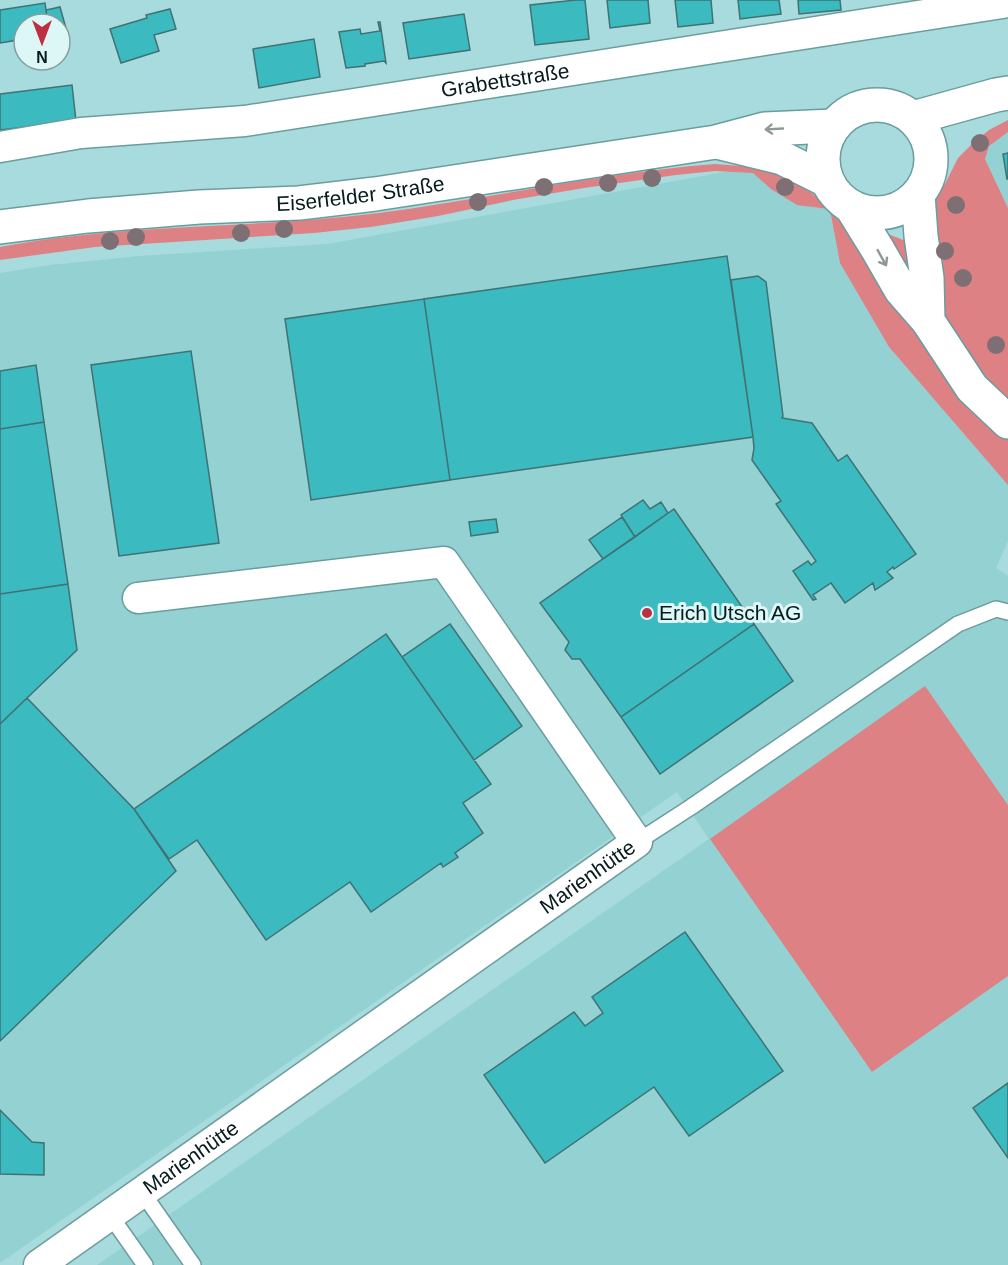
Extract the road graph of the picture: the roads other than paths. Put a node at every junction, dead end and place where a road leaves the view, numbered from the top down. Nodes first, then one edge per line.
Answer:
1 (1008, 2) edge
2 (1002, 94) edge
3 (913, 118) junction
4 (833, 126) junction
5 (716, 142) junction
6 (0, 147) edge
7 (931, 154) junction
8 (826, 180) junction
9 (918, 195) junction
10 (852, 208) junction
11 (0, 227) edge
12 (928, 321) junction
13 (1008, 422) edge
14 (138, 598) dead end
15 (1008, 612) edge
16 (638, 842) junction
17 (142, 1192) junction
18 (110, 1215) junction
19 (39, 1265) edge
20 (145, 1265) edge
21 (193, 1265) edge

1 - 6 street, Grabettstraße
2 - 3 main road
2 - 7 main road
3 - 4 main road
3 - 7 main road
4 -> 5 main road, Eiserfelder Straße
4 - 8 main road
5 - 8 main road, Eiserfelder Straße
5 - 11 main road, Eiserfelder Straße
7 - 9 main road
8 - 10 main road
9 - 10 main road
9 - 12 main road
10 -> 12 main road
12 - 13 main road
14 - 16 street, Marienhütte
15 - 16 lane
16 - 17 street, Marienhütte
17 - 18 street, Marienhütte
17 - 21 lane
18 - 19 street, Marienhütte
18 - 20 lane

